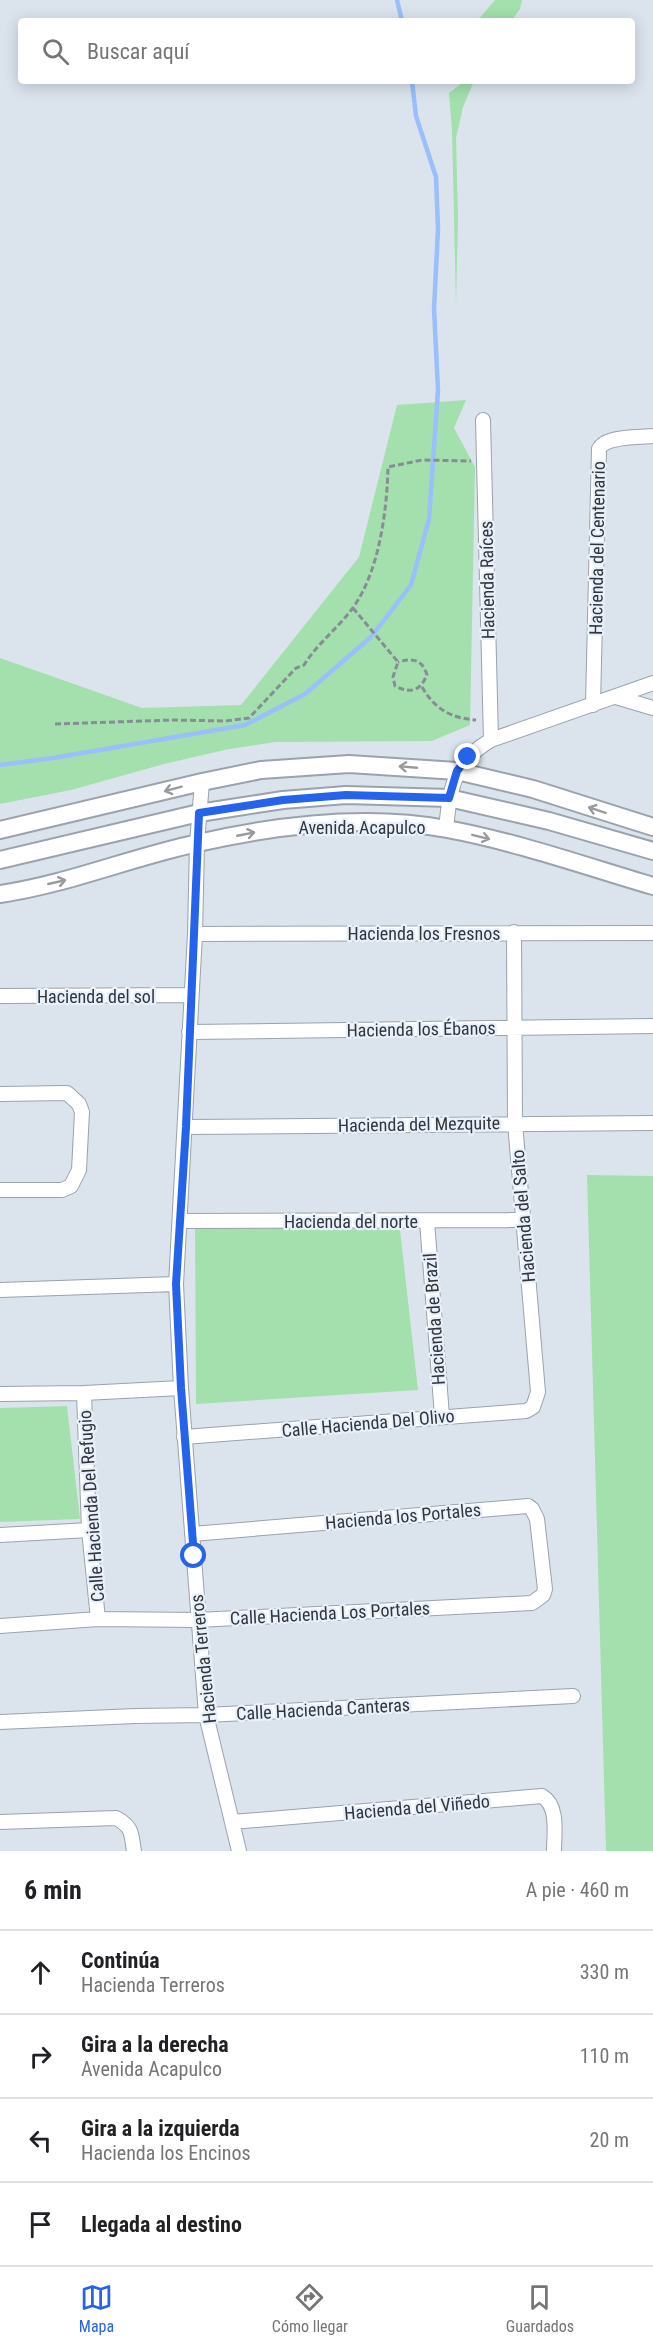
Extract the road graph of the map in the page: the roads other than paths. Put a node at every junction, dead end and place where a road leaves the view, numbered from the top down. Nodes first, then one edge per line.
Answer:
1 (483, 420) dead end
2 (653, 435) edge
3 (653, 682) edge
4 (616, 697) junction
5 (593, 705) junction
6 (653, 708) edge
7 (491, 741) junction
8 (457, 771) junction
9 (202, 782) junction
10 (449, 798) junction
11 (199, 813) junction
12 (653, 828) edge
13 (446, 829) junction
14 (0, 830) edge
15 (197, 843) junction
16 (653, 851) edge
17 (0, 860) edge
18 (653, 886) edge
19 (0, 894) edge
20 (513, 933) junction
21 (653, 933) edge
22 (195, 934) junction
23 (191, 995) junction
24 (0, 996) edge
25 (653, 1026) edge
26 (515, 1028) junction
27 (189, 1032) junction
28 (0, 1094) edge
29 (515, 1123) junction
30 (653, 1123) edge
31 (186, 1127) junction
32 (0, 1190) edge
33 (523, 1220) junction
34 (180, 1221) junction
35 (427, 1221) junction
36 (176, 1284) junction
37 (0, 1290) edge
38 (181, 1388) junction
39 (538, 1392) joint
40 (84, 1393) junction
41 (0, 1394) edge
42 (442, 1416) junction
43 (184, 1437) junction
44 (90, 1530) junction
45 (192, 1534) junction
46 (0, 1535) edge
47 (545, 1589) joint
48 (98, 1620) junction
49 (198, 1620) junction
50 (0, 1626) edge
51 (573, 1696) dead end
52 (206, 1715) junction
53 (0, 1722) edge
54 (0, 1822) edge
55 (232, 1822) junction
56 (134, 1851) edge
57 (239, 1851) edge
58 (554, 1851) edge

1 - 7 street, Hacienda Raíces
2 - 5 street, Hacienda del Centenario
3 - 4 street
4 - 5 street
4 - 6 street
5 - 7 street
7 - 8 street
8 -> 9 street
8 - 10 street
12 -> 8 street
9 - 11 street, Hacienda Terreros
9 -> 14 street
10 - 11 street, Avenida Acapulco
10 - 13 street
10 - 16 street, Avenida Acapulco
11 - 15 street, Hacienda Terreros
11 - 17 street, Avenida Acapulco
15 -> 13 street, Avenida Acapulco
13 -> 18 street, Avenida Acapulco
19 -> 15 street, Avenida Acapulco
15 - 22 street, Hacienda Terreros
20 - 21 street, Hacienda los Fresnos
20 - 22 street, Hacienda los Fresnos
20 - 26 street, Hacienda del Salto
22 - 23 street, Hacienda Terreros
23 - 24 street, Hacienda del sol
23 - 27 street, Hacienda Terreros
25 - 26 street, Hacienda los Ébanos
26 - 27 street, Hacienda los Ébanos
26 - 29 street, Hacienda del Salto
27 - 31 street, Hacienda Terreros
28 - 32 street
29 - 30 street, Hacienda del Mezquite
29 - 31 street, Hacienda del Mezquite
29 - 33 street, Hacienda del Salto
31 - 34 street, Hacienda Terreros
33 - 35 street, Hacienda del norte
33 - 39 street, Hacienda del Salto
34 - 35 street, Hacienda del norte
34 - 36 street, Hacienda Terreros
35 - 42 street, Hacienda de Brazil
36 - 37 street
36 - 38 street, Hacienda Terreros
38 - 40 street
38 - 43 street, Hacienda Terreros
39 - 42 street, Calle Hacienda Del Olivo
40 - 41 street
40 - 44 street, Calle Hacienda Del Refugio
42 - 43 street, Calle Hacienda Del Olivo
43 - 45 street, Hacienda Terreros
44 - 46 street
44 - 48 street, Calle Hacienda Del Refugio
45 - 47 street, Hacienda los Portales
45 - 49 street, Hacienda Terreros
47 - 49 street, Calle Hacienda Los Portales
48 - 49 street, Calle Hacienda Los Portales
48 - 50 street, Calle Hacienda Los Portales
49 - 52 street, Hacienda Terreros
51 - 52 street, Calle Hacienda Canteras
52 - 53 street, Calle Hacienda Canteras
52 - 55 street, Hacienda Terreros
54 - 56 street
55 - 57 street, Hacienda Terreros
55 - 58 street, Hacienda del Viñedo

